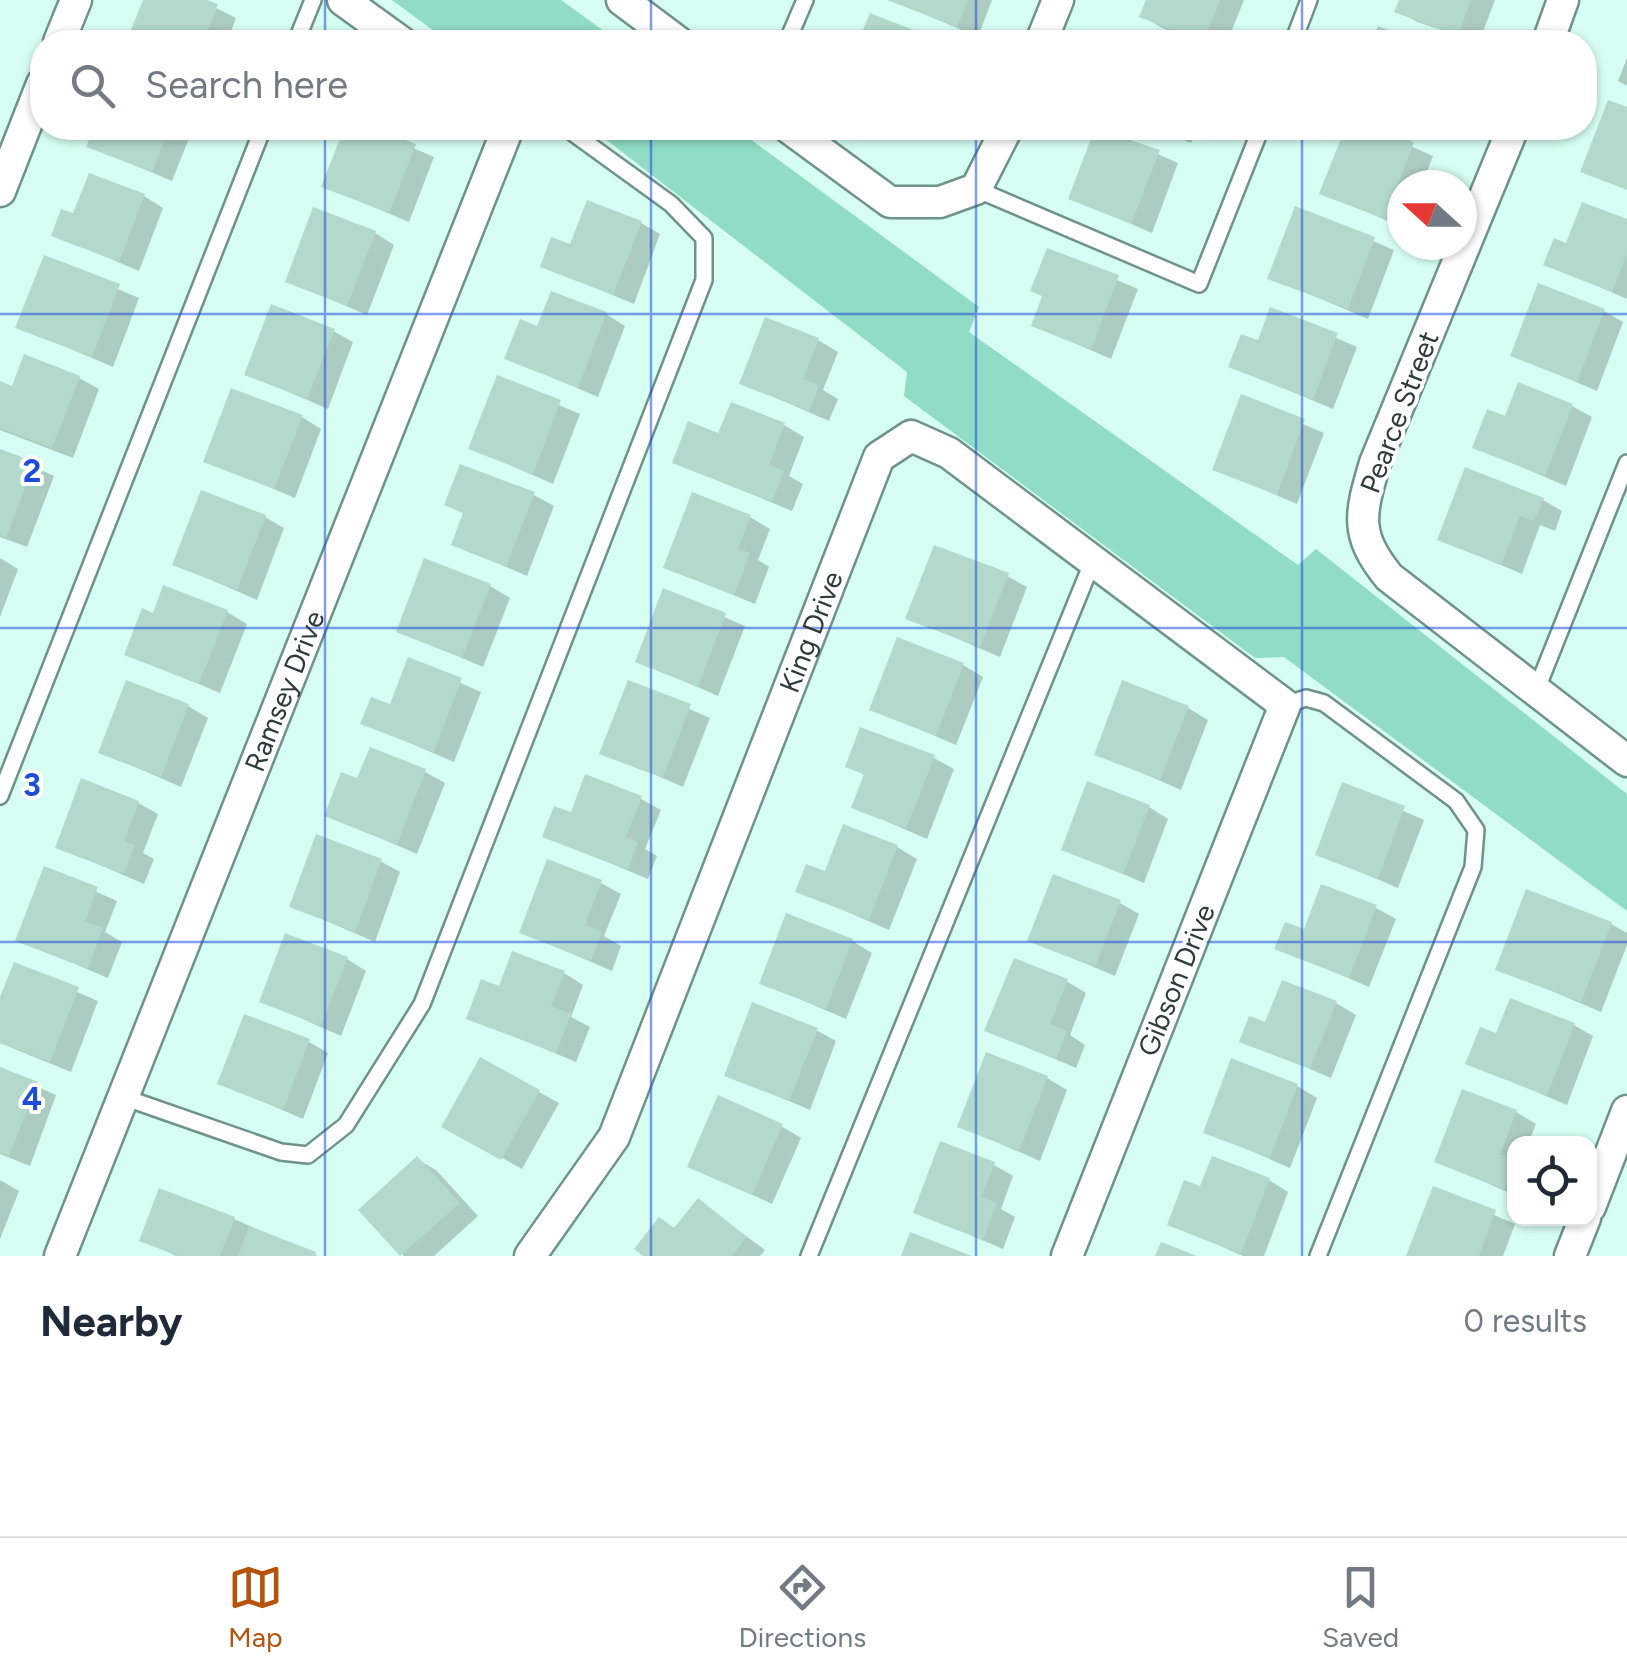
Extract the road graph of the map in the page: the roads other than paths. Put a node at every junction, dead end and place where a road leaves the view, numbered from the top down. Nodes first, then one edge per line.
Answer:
1 (76, 0) edge
2 (313, 0) edge
3 (343, 0) edge
4 (622, 0) edge
5 (804, 0) edge
6 (1058, 0) edge
7 (1309, 0) edge
8 (1563, 0) edge
9 (64, 30) edge
10 (301, 30) edge
11 (384, 30) edge
12 (662, 30) edge
13 (792, 30) edge
14 (1046, 30) edge
15 (1298, 30) edge
16 (1552, 30) edge
17 (30, 115) edge
18 (258, 140) edge
19 (503, 140) edge
20 (582, 140) edge
21 (805, 140) edge
22 (1001, 140) edge
23 (1256, 140) edge
24 (1508, 140) edge
25 (976, 190) junction
26 (0, 191) edge
27 (1627, 462) edge
28 (1092, 563) junction
29 (1536, 691) junction
30 (1285, 705) junction
31 (1627, 761) edge
32 (0, 796) edge
33 (123, 1097) junction
34 (1627, 1111) edge
35 (1597, 1189) edge
36 (1582, 1226) edge
37 (60, 1256) edge
38 (530, 1256) edge
39 (808, 1256) edge
40 (1067, 1256) edge
41 (1318, 1256) edge
42 (1570, 1256) edge

1 - 9 street
2 - 10 lane
3 - 11 street
4 - 12 street
5 - 13 lane
6 - 14 street
7 - 15 lane
8 - 16 street
17 - 26 street
18 - 32 lane
19 - 33 street, Ramsey Drive
20 - 33 lane
21 - 25 street
22 - 25 street
23 - 25 lane
24 - 29 street, Pearce Street
27 - 29 lane
28 - 30 street, King Drive
28 - 38 street, King Drive
28 - 39 lane
29 - 31 street, Pearce Street
30 - 40 street, Gibson Drive
30 - 41 lane
33 - 37 street, Ramsey Drive
34 - 35 street
36 - 42 street

